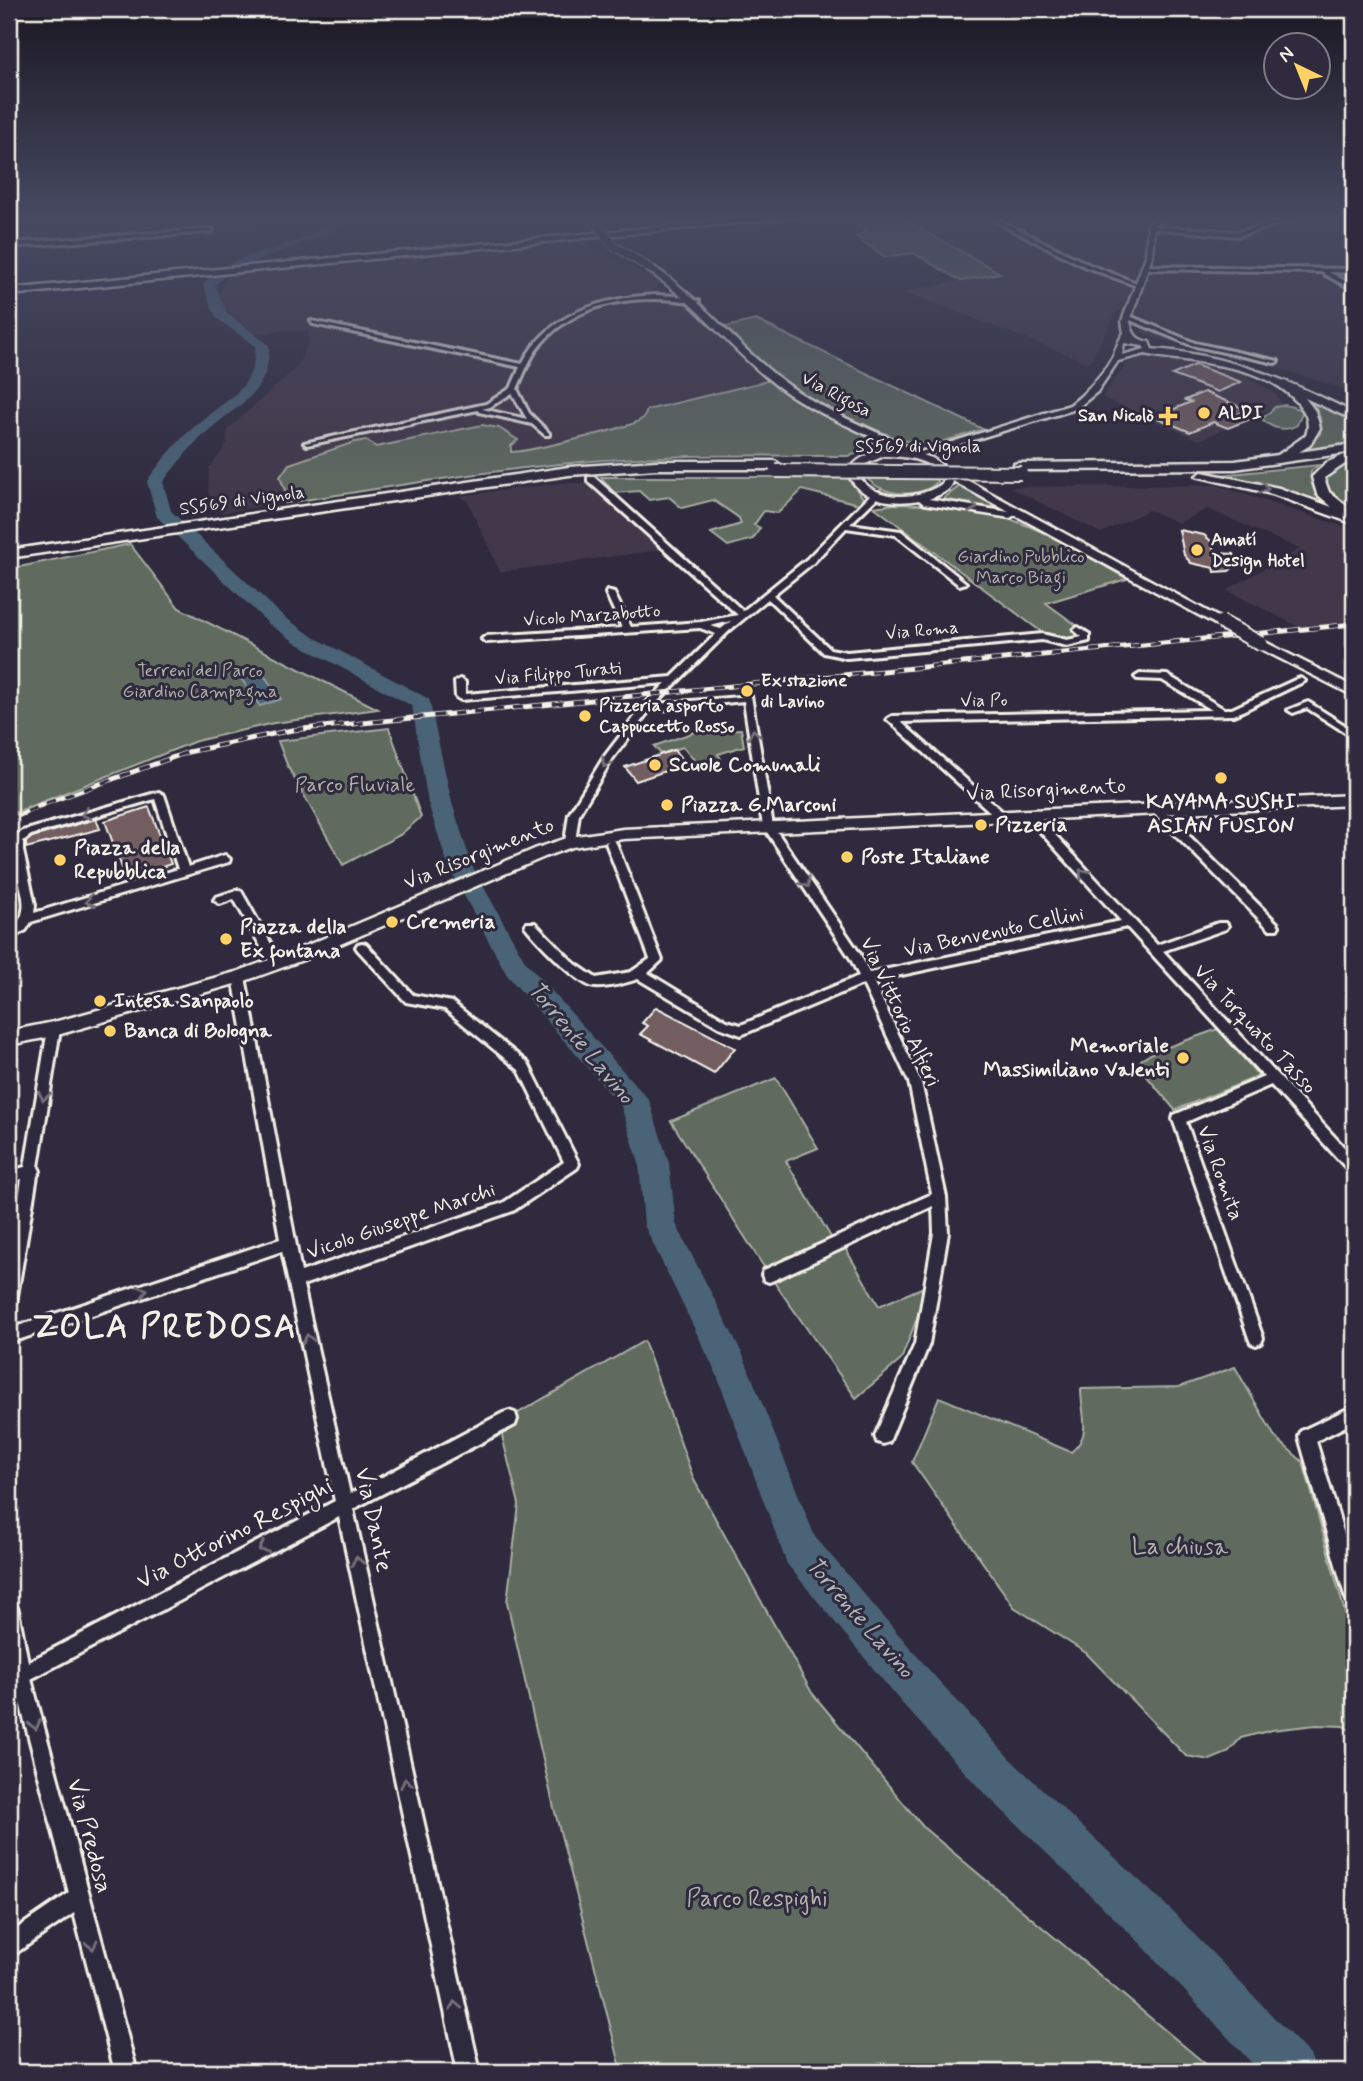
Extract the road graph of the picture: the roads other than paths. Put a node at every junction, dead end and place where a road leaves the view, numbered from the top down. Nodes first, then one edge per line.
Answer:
1 (583, 313) edge
2 (707, 313) edge
3 (1128, 313) edge
4 (1127, 317) junction
5 (313, 322) dead end
6 (1174, 331) dead end
7 (1128, 333) junction
8 (1137, 341) junction
9 (1121, 345) junction
10 (1149, 349) junction
11 (1135, 353) junction
12 (1116, 359) junction
13 (1275, 362) dead end
14 (524, 366) junction
15 (1285, 383) junction
16 (514, 389) junction
17 (1354, 402) edge
18 (467, 411) junction
19 (1354, 417) edge
20 (532, 422) junction
21 (547, 434) dead end
22 (880, 438) junction
23 (307, 443) dead end
24 (953, 447) junction
25 (884, 454) junction
26 (1352, 454) edge
27 (917, 456) junction
28 (939, 465) junction
29 (1235, 465) junction
30 (1019, 470) junction
31 (1172, 473) junction
32 (948, 474) junction
33 (591, 479) dead end
34 (876, 494) junction
35 (905, 499) junction
36 (1354, 518) edge
37 (845, 526) junction
38 (1056, 531) junction
39 (9, 554) edge
40 (962, 583) dead end
41 (610, 593) dead end
42 (769, 595) junction
43 (742, 616) junction
44 (701, 625) junction
45 (628, 630) junction
46 (1078, 630) dead end
47 (722, 633) junction
48 (486, 639) dead end
49 (1140, 677) dead end
50 (674, 680) junction
51 (1300, 681) dead end
52 (460, 682) dead end
53 (1354, 692) edge
54 (662, 695) junction
55 (678, 704) junction
56 (646, 708) junction
57 (1293, 710) dead end
58 (1222, 712) junction
59 (1354, 735) edge
60 (1354, 800) edge
61 (1155, 808) junction
62 (1030, 814) junction
63 (1001, 816) junction
64 (768, 826) junction
65 (570, 842) junction
66 (611, 844) dead end
67 (225, 859) dead end
68 (184, 872) junction
69 (220, 900) dead end
70 (28, 919) junction
71 (1129, 923) junction
72 (531, 926) dead end
73 (1222, 926) dead end
74 (1273, 926) dead end
75 (9, 935) edge
76 (356, 939) junction
77 (1154, 950) junction
78 (276, 963) junction
79 (640, 974) junction
80 (239, 977) junction
81 (866, 978) junction
82 (54, 1029) junction
83 (9, 1038) edge
84 (1273, 1079) junction
85 (1354, 1167) edge
86 (33, 1171) junction
87 (9, 1177) edge
88 (939, 1197) junction
89 (288, 1243) junction
90 (769, 1275) dead end
91 (295, 1281) junction
92 (9, 1301) edge
93 (9, 1336) edge
94 (1256, 1338) dead end
95 (1354, 1414) edge
96 (509, 1419) dead end
97 (883, 1436) dead end
98 (345, 1505) junction
99 (1354, 1596) edge
100 (9, 1610) edge
101 (15, 1677) edge
102 (79, 1898) junction
103 (9, 1946) edge
104 (126, 2072) edge
105 (469, 2072) edge

1 - 14 street
2 - 22 main road, Via Rigosa
3 - 4 street
4 - 6 street
4 - 7 street
4 - 13 street
5 - 14 street
7 - 8 street
7 - 9 street
8 - 9 street
8 - 10 street
9 - 11 street
9 - 12 street
10 - 11 street
10 - 15 highway
11 - 12 street
12 - 24 street
14 - 16 street
15 - 17 highway
15 - 19 highway
15 - 29 highway
16 - 18 street
16 - 20 street
18 - 20 street
18 - 23 street
20 - 21 street
22 - 25 main road, Via Rigosa
22 - 27 main road, Via Rigosa
24 - 27 street
24 - 28 street
25 - 27 main road
25 - 34 main road
26 - 29 highway, SS569 di Vignola
26 - 31 highway, SS569 di Vignola
26 - 36 highway
27 - 28 main road
28 - 32 main road
29 - 30 highway, SS569 di Vignola
30 - 31 highway, SS569 di Vignola
30 - 39 highway, SS569 di Vignola, bridge
31 -> 36 highway
32 - 35 main road
32 - 38 main road
33 - 43 street
34 - 35 main road
34 - 37 street
35 -> 38 main road
37 - 40 street
37 - 42 street
38 - 53 main road, bridge
41 - 45 street
42 - 43 street
42 - 46 street, Via Roma
43 - 44 street, Vicolo Marzabotto
43 - 47 street
44 - 45 street, Vicolo Marzabotto
44 - 47 street, Vicolo Marzabotto
45 - 48 street, Vicolo Marzabotto
47 - 50 street
49 - 58 street
50 - 52 street, Via Filippo Turati
50 - 54 street
51 - 58 street, Via Po
54 - 55 street
54 - 56 street
55 - 56 street
64 -> 55 street
56 -> 65 street
57 - 59 street
58 - 63 street, Via Po
60 - 61 main road, Via Risorgimento
61 - 62 main road, Via Risorgimento
61 - 74 street, Via Risorgimento
62 - 63 main road, Via Risorgimento
71 -> 62 street, Via Torquato Tasso
63 - 64 main road, Via Risorgimento
64 - 65 main road, Via Risorgimento
64 -> 81 street, Via Vittorio Alfieri
65 - 76 main road, Via Risorgimento
66 - 79 street
67 - 68 street
68 -> 70 street
68 -> 70 street
69 - 78 street
70 - 75 street
71 - 77 street, Via Torquato Tasso
71 - 81 street, Via Benvenuto Cellini
72 - 79 street
73 - 77 street, Via Torquato Tasso
76 - 78 main road, Via Risorgimento
76 - 91 street, Vicolo Giuseppe Marchi
77 - 84 street, Via Torquato Tasso
78 - 80 main road, Via Risorgimento
79 - 81 street, Via Benvenuto Cellini
80 - 82 main road, Via Risorgimento
80 - 89 street, Via Dante
81 - 88 street, Via Vittorio Alfieri
82 - 83 main road, Via Risorgimento
82 -> 86 street
84 - 85 street, Via Torquato Tasso
84 - 94 street, Via Romita
86 - 87 street
86 - 92 street
88 - 90 street
88 - 97 street, Via Vittorio Alfieri
89 - 91 street, Via Dante
93 -> 89 street
98 -> 91 street, Via Dante
95 - 99 street
96 - 98 street, Via Ottorino Respighi
98 -> 101 street, Via Ottorino Respighi
105 -> 98 street, Via Dante
100 - 101 street, Via Predosa
101 -> 102 street, Via Predosa
102 - 103 street
102 -> 104 street, Via Predosa

